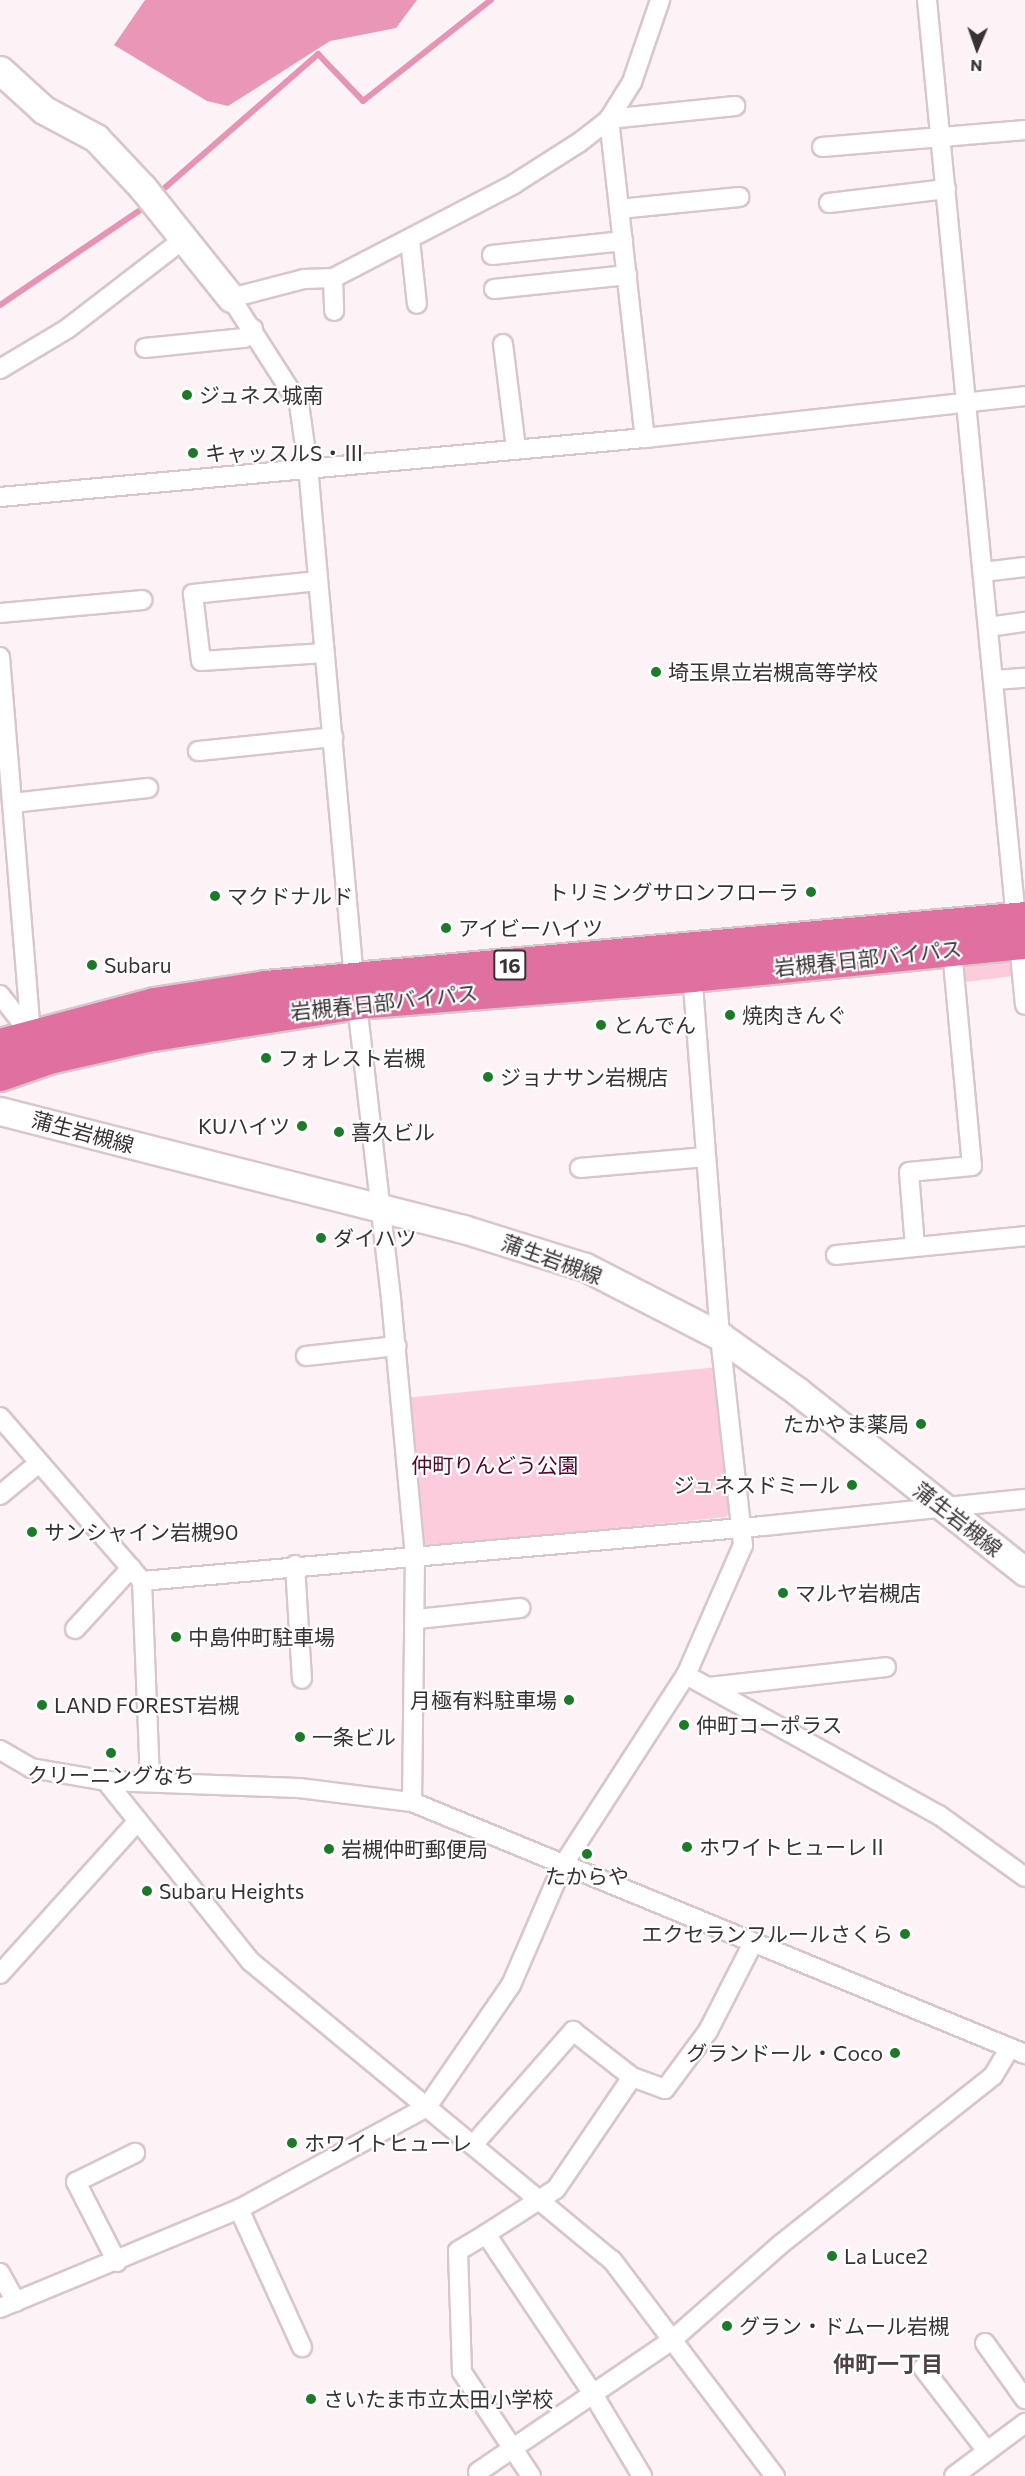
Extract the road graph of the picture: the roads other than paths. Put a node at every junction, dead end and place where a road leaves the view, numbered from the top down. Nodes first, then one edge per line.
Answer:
1 (660, 0) edge
2 (927, 0) edge
3 (0, 70) edge
4 (735, 106) dead end
5 (609, 119) junction
6 (1025, 130) edge
7 (941, 136) junction
8 (822, 147) dead end
9 (946, 189) junction
10 (739, 197) dead end
11 (829, 203) dead end
12 (619, 209) junction
13 (184, 239) junction
14 (410, 240) junction
15 (623, 241) junction
16 (492, 255) dead end
17 (627, 275) junction
18 (333, 278) junction
19 (494, 289) dead end
20 (231, 298) junction
21 (417, 304) dead end
22 (334, 311) dead end
23 (253, 329) junction
24 (503, 344) dead end
25 (146, 348) dead end
26 (0, 369) edge
27 (1025, 396) edge
28 (967, 401) junction
29 (645, 438) junction
30 (516, 449) junction
31 (308, 467) junction
32 (0, 497) edge
33 (1025, 567) edge
34 (983, 572) junction
35 (318, 582) junction
36 (142, 600) dead end
37 (0, 613) edge
38 (1025, 622) edge
39 (988, 627) junction
40 (325, 653) junction
41 (0, 657) edge
42 (1, 678) edge
43 (1025, 678) edge
44 (993, 680) junction
45 (3, 735) edge
46 (333, 737) junction
47 (198, 751) dead end
48 (148, 788) dead end
49 (12, 803) junction
50 (1021, 931) edge
51 (951, 950) junction
52 (692, 975) junction
53 (356, 991) junction
54 (0, 995) edge
55 (1025, 1005) edge
56 (31, 1035) junction
57 (0, 1045) edge
58 (0, 1074) edge
59 (0, 1111) edge
60 (706, 1157) junction
61 (580, 1168) dead end
62 (379, 1209) junction
63 (1025, 1236) edge
64 (915, 1247) junction
65 (836, 1255) dead end
66 (720, 1336) junction
67 (396, 1346) junction
68 (306, 1356) dead end
69 (0, 1417) edge
70 (39, 1463) junction
71 (0, 1495) edge
72 (1025, 1499) edge
73 (945, 1508) junction
74 (741, 1527) junction
75 (415, 1557) junction
76 (295, 1565) junction
77 (1025, 1572) edge
78 (137, 1574) junction
79 (520, 1608) dead end
80 (417, 1619) junction
81 (75, 1629) dead end
82 (886, 1667) dead end
83 (686, 1675) junction
84 (302, 1679) dead end
85 (709, 1687) junction
86 (0, 1750) edge
87 (105, 1781) junction
88 (150, 1782) junction
89 (412, 1802) junction
90 (138, 1821) junction
91 (563, 1865) junction
92 (1025, 1877) edge
93 (753, 1943) junction
94 (0, 1974) edge
95 (1018, 2051) edge
96 (632, 2078) junction
97 (428, 2107) junction
98 (473, 2145) junction
99 (135, 2153) dead end
100 (539, 2199) junction
101 (238, 2209) junction
102 (486, 2234) junction
103 (117, 2262) junction
104 (0, 2273) edge
105 (8, 2305) edge
106 (671, 2341) junction
107 (985, 2343) dead end
108 (302, 2347) dead end
109 (923, 2368) dead end
110 (593, 2394) junction
111 (1025, 2399) edge
112 (1025, 2423) edge
113 (513, 2448) junction
114 (987, 2451) junction
115 (478, 2472) dead end
116 (531, 2476) edge
117 (642, 2476) edge
118 (775, 2476) edge
119 (954, 2476) edge

1 - 5 street
2 - 7 street
3 - 13 main road
4 - 5 street
5 - 12 street
5 - 14 street
6 - 7 street
7 - 8 street
7 - 9 street
9 - 11 street
9 - 28 street
10 - 12 street
12 - 15 street
13 - 20 main road
13 - 26 street
14 - 18 street
14 - 21 street
15 - 16 street
15 - 17 street
17 - 19 street
17 - 29 street
18 - 20 street
18 - 22 street
20 - 23 street
23 - 25 street
23 - 31 street
24 - 30 street
27 - 28 street
28 - 29 street
28 - 34 street
29 - 30 street
30 - 31 street
31 - 32 street
31 - 35 street
33 - 34 street
34 - 39 street
35 - 40 street
35 - 40 street
36 - 37 street
38 - 39 street
39 - 44 street
40 - 46 street
41 - 42 street
42 - 45 street
43 - 44 street
44 - 50 street
45 - 49 street
46 - 47 street
46 - 53 street
48 - 49 street
49 - 56 street
50 - 51 highway, 岩槻春日部バイパス / 16
50 - 53 highway, 岩槻春日部バイパス / 16
50 - 55 street
51 - 52 highway, 岩槻春日部バイパス / 16
51 - 64 street
52 - 53 highway, 岩槻春日部バイパス / 16
52 - 60 street
53 - 56 highway, 岩槻春日部バイパス / 16
53 - 58 highway, 岩槻春日部バイパス / 16
53 - 62 street
54 - 56 street
56 - 57 highway, 岩槻春日部バイパス / 16
59 - 62 main road, 蒲生岩槻線
60 - 61 street
60 - 66 street
62 - 66 main road, 蒲生岩槻線
62 - 67 street
63 - 64 street
64 - 65 street
66 - 73 main road, 蒲生岩槻線
66 - 74 street
67 - 68 street
67 - 75 street
69 - 70 street
70 - 71 street
70 - 78 street
72 - 73 street
73 - 74 street
73 - 77 main road, 蒲生岩槻線
74 - 75 street
74 - 83 street
75 - 76 street
75 - 80 street
76 - 78 street
76 - 84 street
78 - 81 street
78 - 88 street
79 - 80 street
80 - 89 street
82 - 85 street
83 - 85 street
83 - 91 street
85 - 92 street
86 - 87 street
87 - 88 street
87 - 90 street
88 - 89 street
89 - 91 street
90 - 94 street
90 - 97 street
91 - 93 street
91 - 97 street
93 - 95 street
93 - 96 street
95 - 106 street
96 - 98 street
96 - 100 street
97 - 98 street
97 - 101 street
98 - 100 street
99 - 103 street
100 - 102 street
100 - 106 street
101 - 103 street
101 - 108 street
102 - 110 street
102 - 113 street
103 - 105 street
104 - 105 street
106 - 110 street
106 - 118 street
107 - 111 street
109 - 114 street
110 - 113 street
110 - 117 street
112 - 114 street
113 - 115 street
113 - 116 street
114 - 119 street

